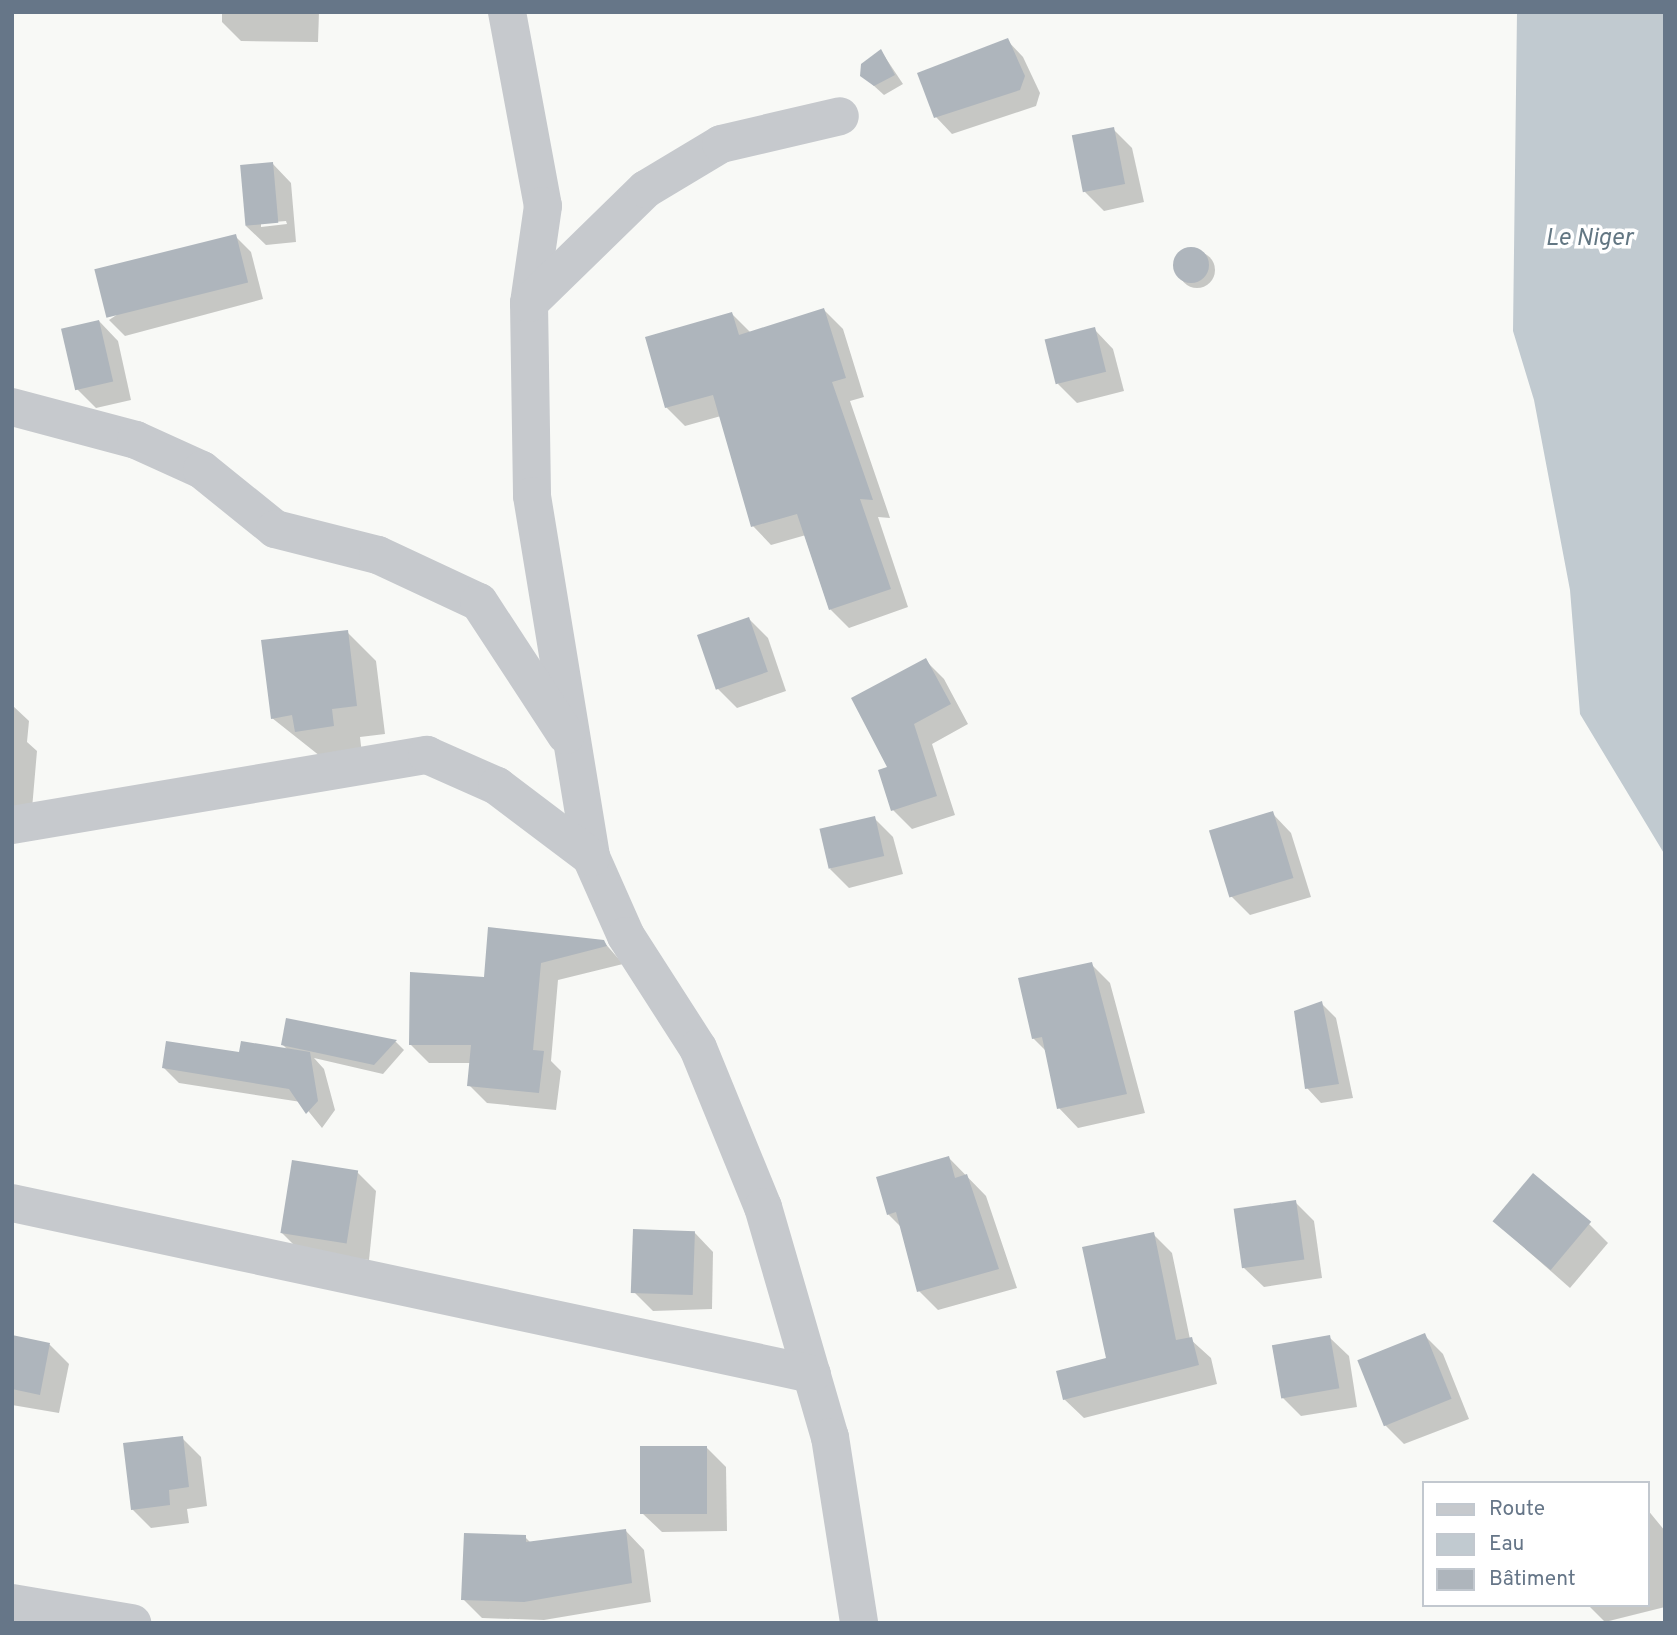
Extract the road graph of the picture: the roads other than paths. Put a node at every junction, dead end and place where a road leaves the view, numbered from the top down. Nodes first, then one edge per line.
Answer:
1 (507, 12) edge
2 (839, 117) dead end
3 (529, 303) junction
4 (12, 407) edge
5 (573, 746) junction
6 (12, 825) edge
7 (591, 857) junction
8 (12, 1203) edge
9 (812, 1374) junction
10 (12, 1603) edge
11 (132, 1623) edge
12 (859, 1623) edge

1 - 3 street
2 - 3 street
3 - 5 street
4 - 5 street
5 - 7 street
6 - 7 street
7 - 9 street
8 - 9 street
9 - 12 street
10 - 11 street

